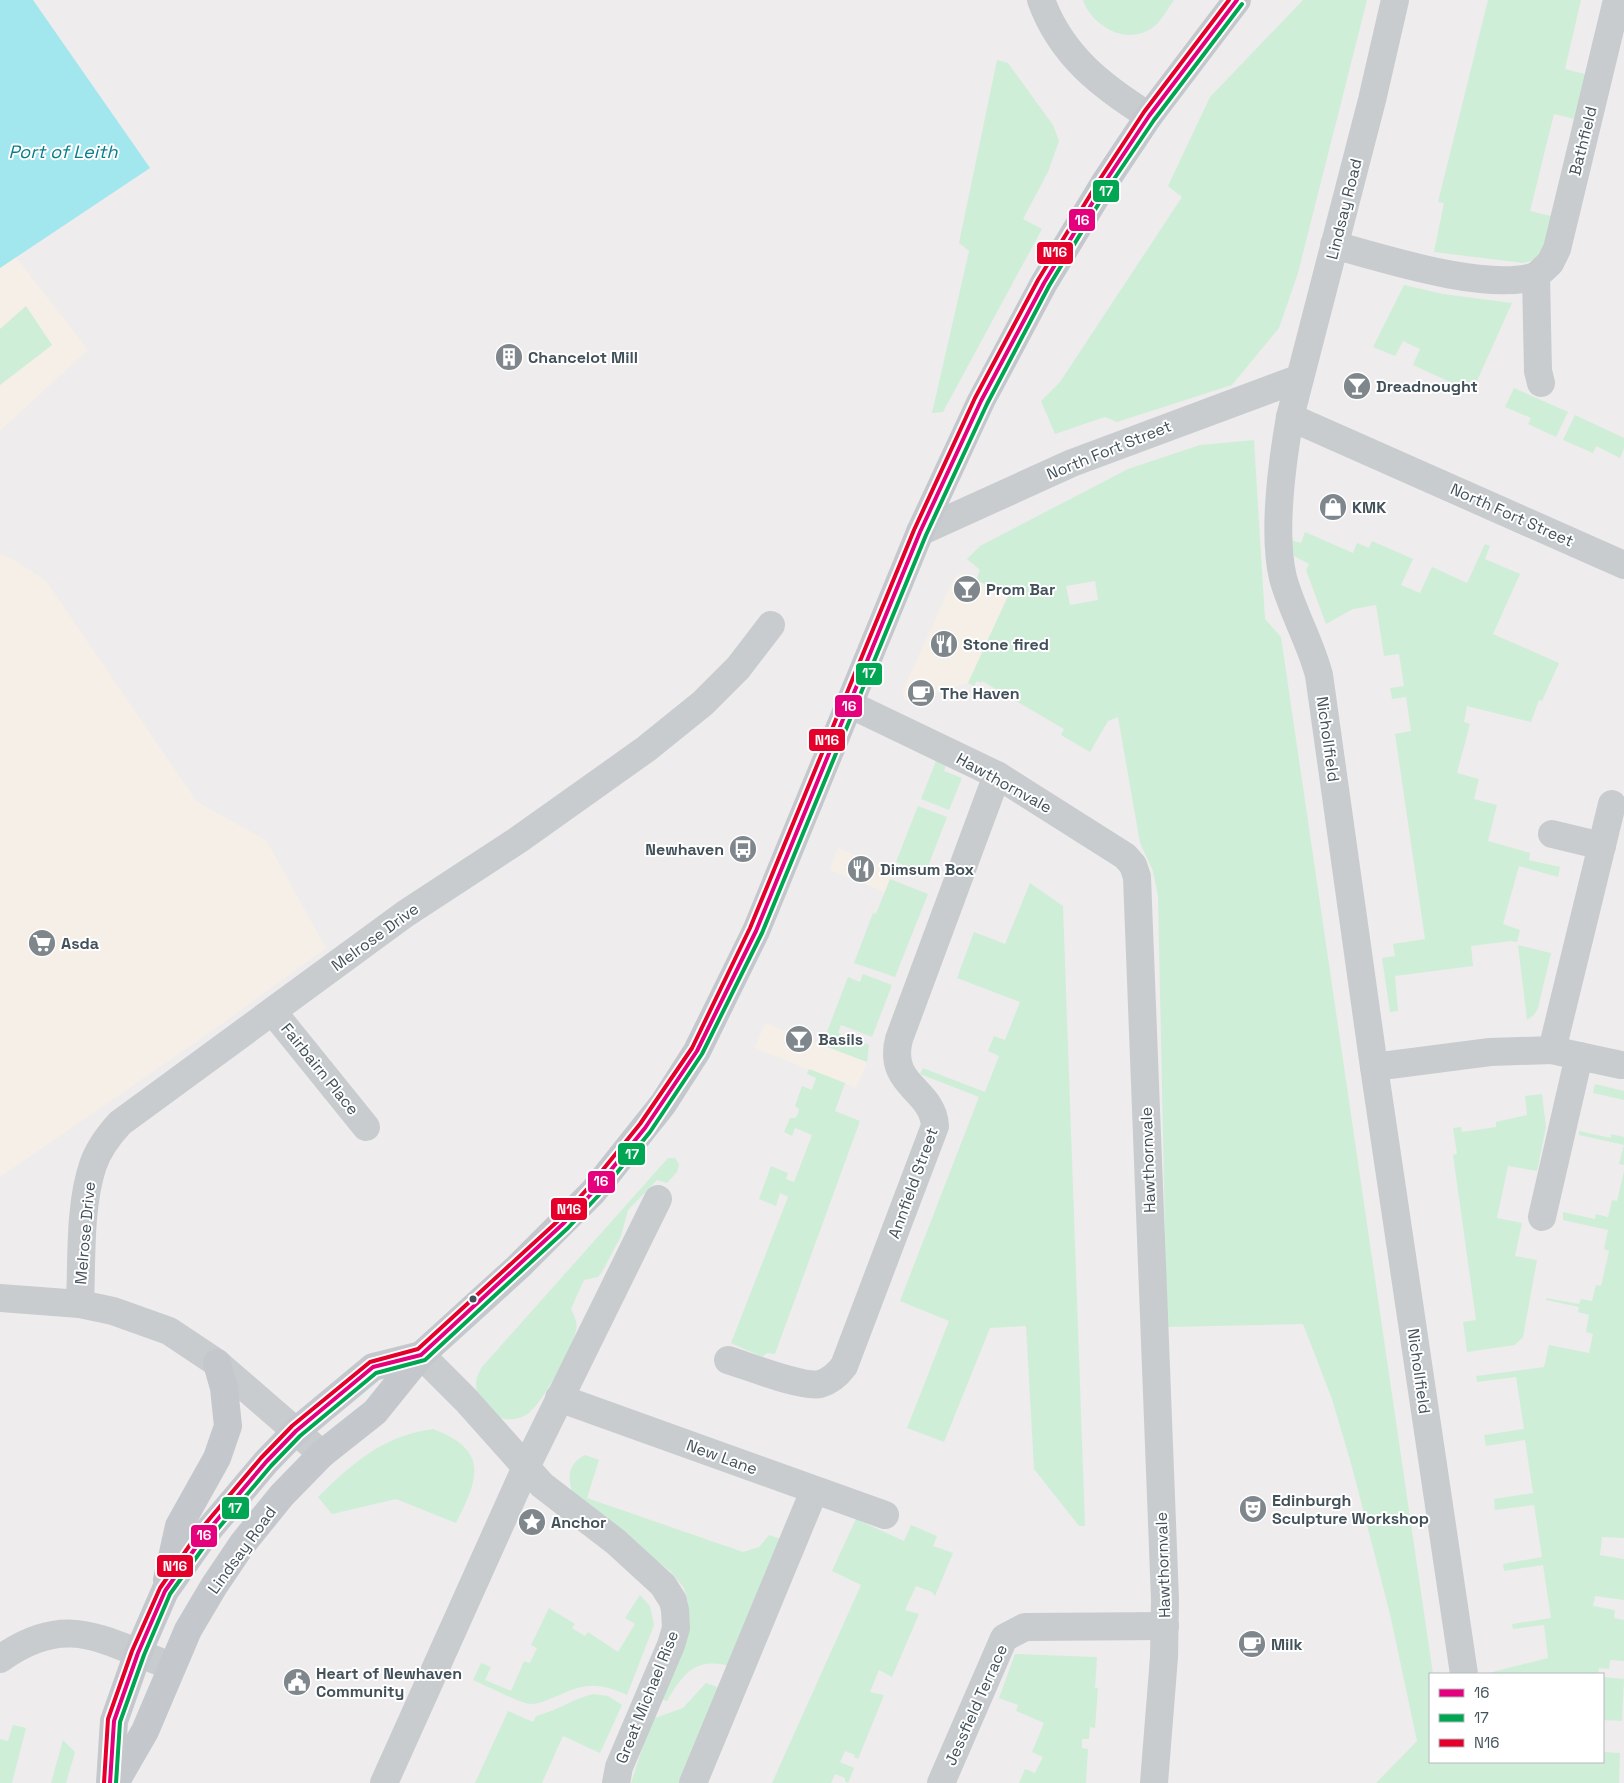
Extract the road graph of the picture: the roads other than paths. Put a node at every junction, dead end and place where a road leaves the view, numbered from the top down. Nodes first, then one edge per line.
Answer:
1 (1041, 0) edge
2 (1237, 0) edge
3 (1395, 0) edge
4 (1617, 0) edge
5 (1149, 116) junction
6 (1334, 245) junction
7 (1536, 276) junction
8 (1300, 378) junction
9 (1541, 383) dead end
10 (1290, 417) junction
11 (920, 532) junction
12 (1624, 565) edge
13 (771, 626) dead end
14 (849, 704) junction
15 (997, 775) junction
16 (1612, 804) dead end
17 (1552, 834) dead end
18 (1602, 846) junction
19 (273, 1012) junction
20 (1552, 1050) junction
21 (1579, 1056) junction
22 (1621, 1066) dead end
23 (1374, 1067) junction
24 (366, 1127) dead end
25 (658, 1199) dead end
26 (1542, 1217) dead end
27 (0, 1298) edge
28 (80, 1304) junction
29 (421, 1355) junction
30 (728, 1360) dead end
31 (217, 1363) junction
32 (559, 1398) junction
33 (296, 1431) junction
34 (322, 1454) junction
35 (526, 1467) junction
36 (814, 1491) junction
37 (885, 1515) dead end
38 (165, 1591) junction
39 (1165, 1626) junction
40 (138, 1653) junction
41 (0, 1659) edge
42 (171, 1666) junction
43 (1464, 1673) edge
44 (110, 1783) edge
45 (115, 1783) edge
46 (384, 1783) edge
47 (616, 1783) edge
48 (693, 1783) edge
49 (942, 1783) edge
50 (1154, 1783) edge

1 - 5 street
2 - 5 main road, Lindsay Road
3 - 6 street, Lindsay Road
4 - 7 street, Bathfield
5 - 11 main road, Lindsay Road
6 - 7 street
6 - 8 street, Lindsay Road
7 - 9 street
8 - 10 street, Lindsay Road
8 - 11 street, North Fort Street
10 - 12 street, North Fort Street
10 - 23 street, Nichollfield
11 - 14 main road, Lindsay Road
13 - 19 street, Melrose Drive
14 - 15 street, Hawthornvale
14 - 29 main road, Lindsay Road
15 - 30 street, Annfield Street
15 - 39 street, Hawthornvale
16 - 18 street
17 - 18 street
18 - 20 street
19 - 24 street, Fairbairn Place
19 - 28 street, Melrose Drive
20 - 21 street
20 - 23 street
21 - 22 street
21 - 26 street
23 - 43 street, Nichollfield
25 - 32 street
27 - 28 street
28 - 31 street
29 - 33 main road, Lindsay Road
29 - 34 main road, Lindsay Road
29 - 35 street, Great Michael Rise
31 - 33 street
31 - 38 main road
32 - 35 street
32 - 36 street, New Lane
33 - 34 street
33 - 38 main road, Lindsay Road
34 - 42 main road, Lindsay Road
35 - 46 street
35 - 47 street, Great Michael Rise
36 - 37 street, New Lane
36 - 48 street
38 - 40 main road, Lindsay Road
39 - 49 street, Jessfield Terrace
39 - 50 street, Hawthornvale
40 - 41 street
40 - 42 street
40 - 44 main road, Lindsay Road
42 - 45 main road, Lindsay Road

